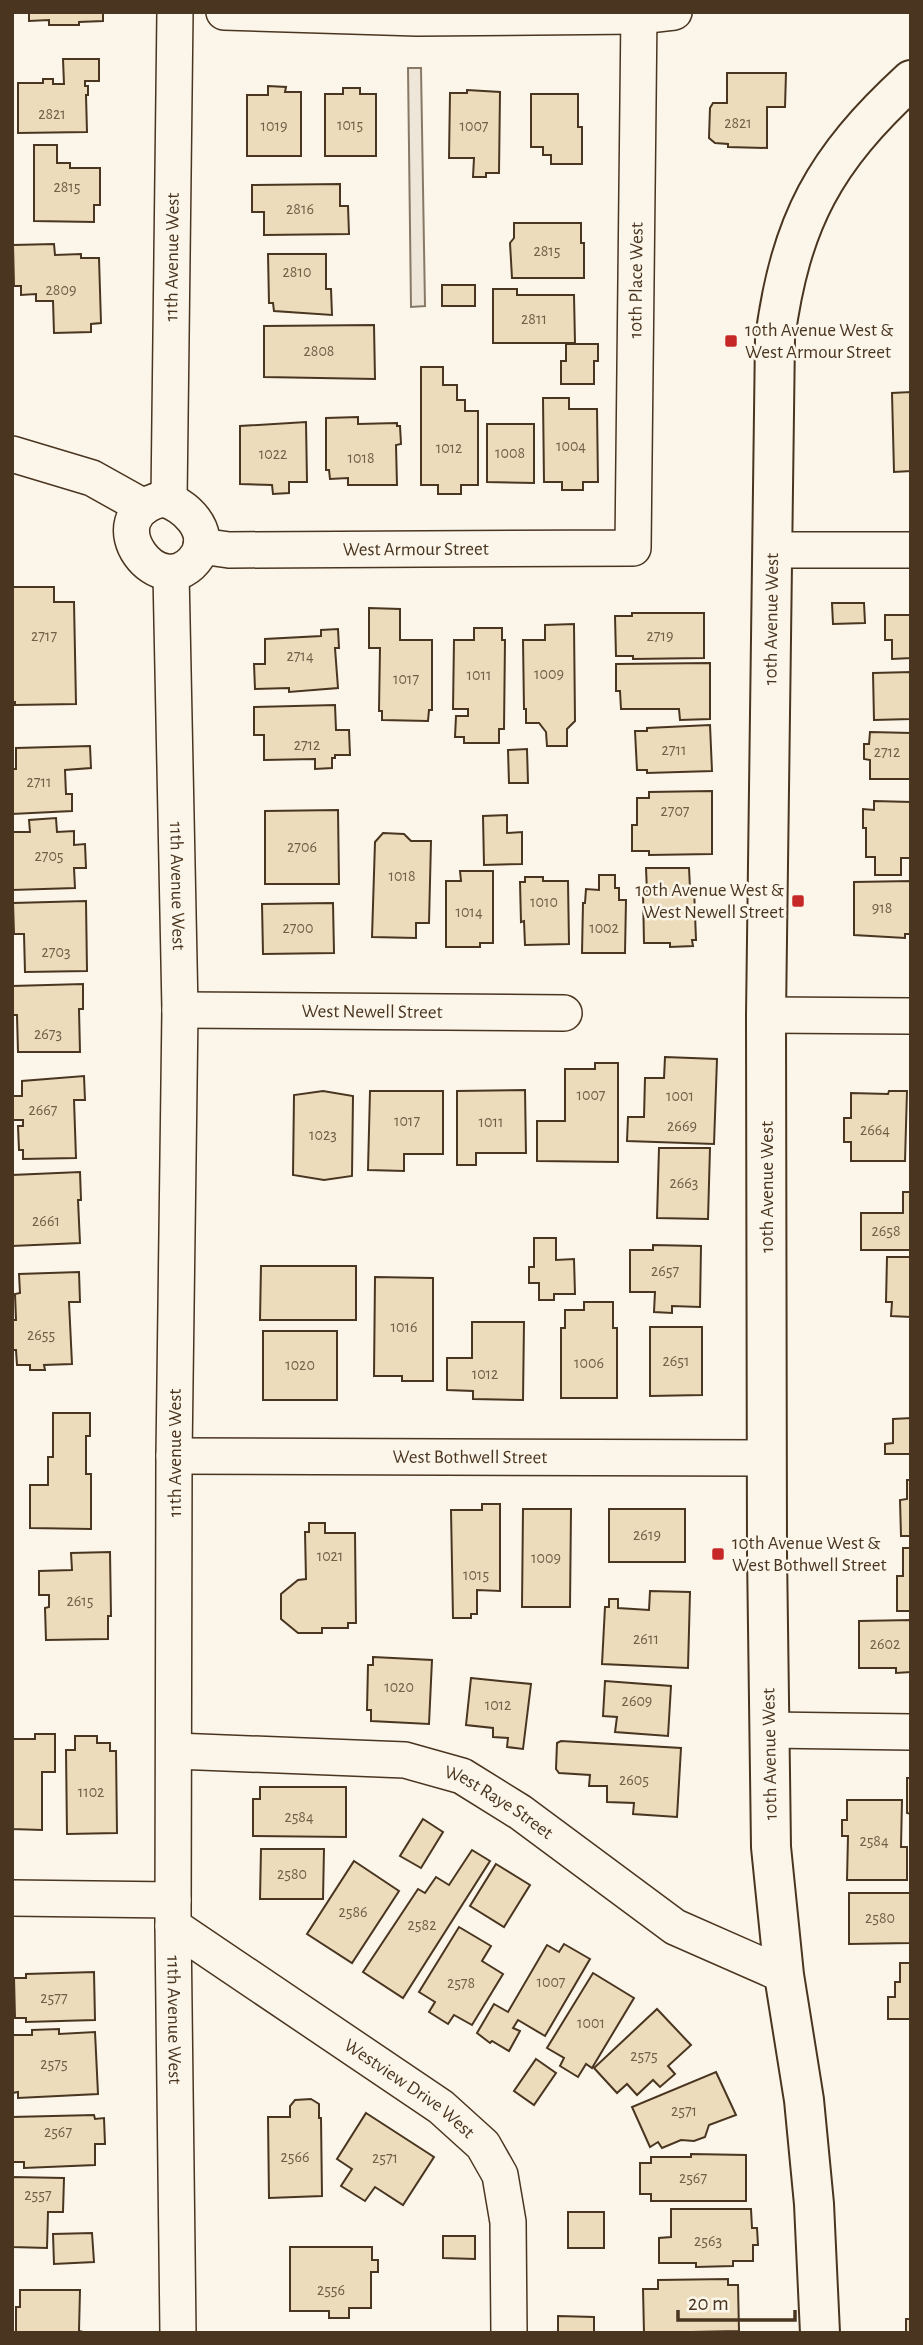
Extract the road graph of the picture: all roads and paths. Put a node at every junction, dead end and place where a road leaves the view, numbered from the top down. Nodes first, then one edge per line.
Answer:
1 (175, 12) edge
2 (223, 12) edge
3 (674, 12) edge
4 (639, 14) edge
5 (911, 80) edge
6 (12, 454) edge
7 (157, 504) junction
8 (201, 546) junction
9 (633, 548) joint
10 (772, 550) junction
11 (911, 550) edge
12 (171, 573) junction
13 (180, 1010) junction
14 (564, 1013) dead end
15 (766, 1016) junction
16 (911, 1016) edge
17 (174, 1456) junction
18 (767, 1458) junction
19 (769, 1730) junction
20 (911, 1732) edge
21 (175, 1751) junction
22 (12, 1898) edge
23 (173, 1913) junction
24 (784, 1975) junction
25 (178, 2333) edge
26 (509, 2333) edge
27 (820, 2333) edge

1 - 7 street, 11th Avenue West
2 - 4 street
3 - 4 street
4 - 9 street, 10th Place West
5 - 10 street, 10th Avenue West
6 - 7 street
7 - 8 street
7 - 12 street
8 - 9 street, West Armour Street
8 - 12 street
10 - 11 street
10 - 15 street, 10th Avenue West
12 - 13 street, 11th Avenue West
13 - 14 street, West Newell Street
13 - 17 street, 11th Avenue West
15 - 16 street
15 - 18 street, 10th Avenue West
17 - 18 street, West Bothwell Street
17 - 21 street, 11th Avenue West
18 - 19 street, 10th Avenue West
19 - 20 street
19 - 24 street, 10th Avenue West
21 - 23 street, 11th Avenue West
21 - 24 street, West Raye Street
22 - 23 street
23 - 25 street, 11th Avenue West
23 - 26 street, Westview Drive West
24 - 27 street, 10th Avenue West

